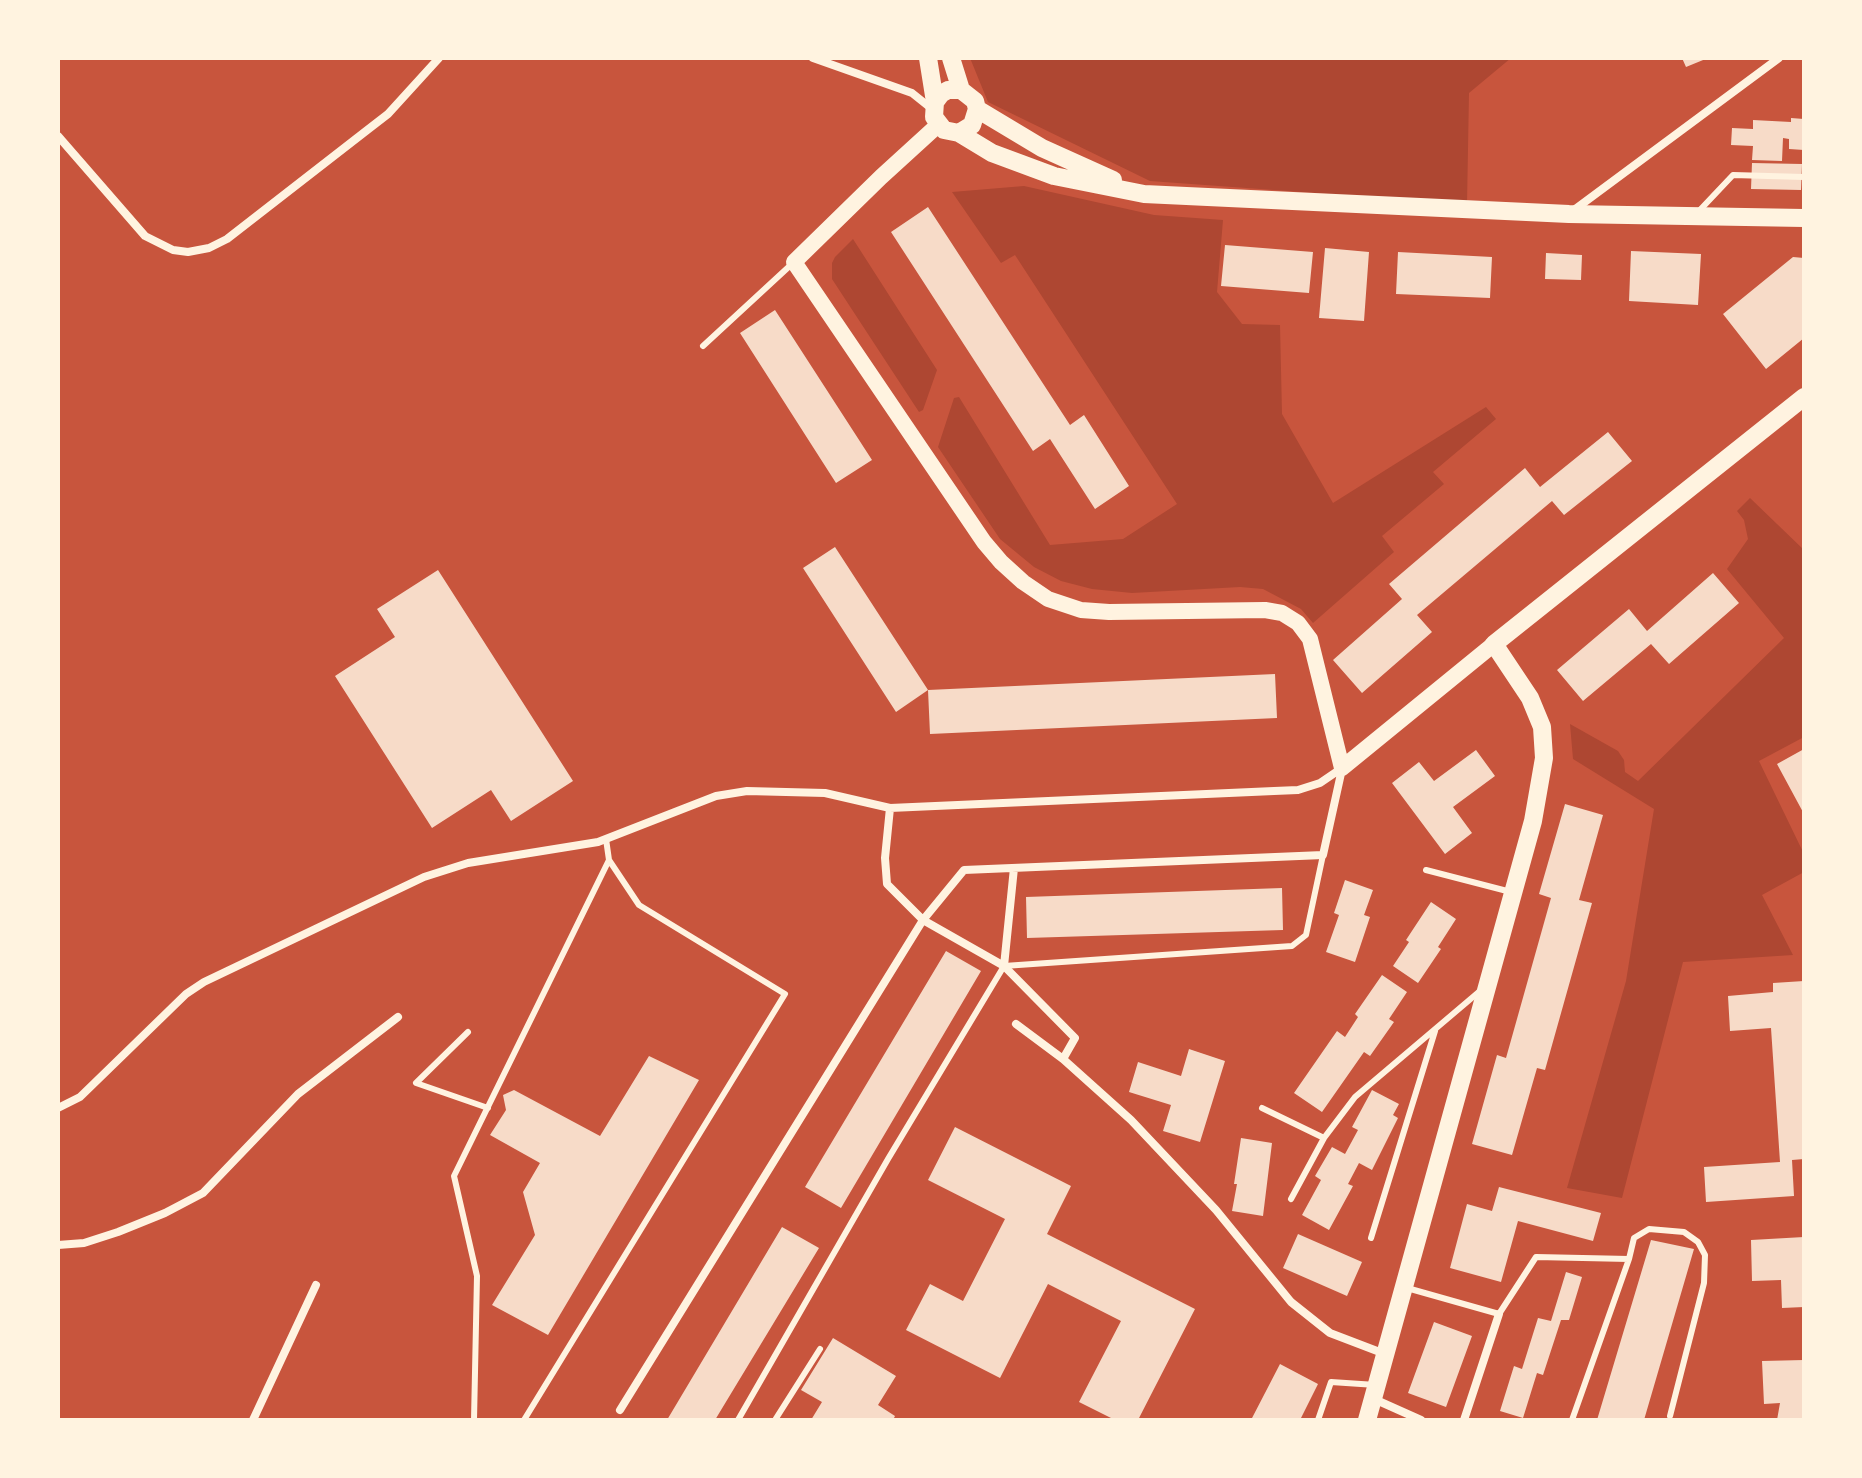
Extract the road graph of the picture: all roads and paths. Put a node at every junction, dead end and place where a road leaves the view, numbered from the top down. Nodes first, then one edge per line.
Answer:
1 (439, 58) edge
2 (813, 58) edge
3 (928, 58) edge
4 (951, 58) edge
5 (1779, 58) edge
6 (961, 90) junction
7 (977, 109) junction
8 (935, 112) junction
9 (959, 133) junction
10 (58, 136) edge
11 (1804, 177) edge
12 (1144, 194) junction
13 (1569, 214) junction
14 (1694, 217) junction
15 (1804, 218) edge
16 (794, 262) junction
17 (703, 346) dead end
18 (1804, 397) edge
19 (1494, 644) junction
20 (1342, 768) junction
21 (890, 808) junction
22 (606, 839) junction
23 (1323, 855) junction
24 (609, 860) junction
25 (1014, 868) junction
26 (1426, 870) dead end
27 (1513, 893) junction
28 (923, 920) junction
29 (1004, 966) junction
30 (1487, 985) junction
31 (398, 1017) dead end
32 (1016, 1024) dead end
33 (1435, 1029) junction
34 (468, 1032) dead end
35 (1063, 1059) junction
36 (58, 1108) edge
37 (488, 1108) junction
38 (1262, 1108) dead end
39 (1324, 1138) junction
40 (1291, 1199) dead end
41 (1371, 1238) dead end
42 (58, 1245) edge
43 (1629, 1259) junction
44 (316, 1285) dead end
45 (1404, 1288) junction
46 (1499, 1314) junction
47 (820, 1349) dead end
48 (1385, 1355) junction
49 (1375, 1392) junction
50 (620, 1410) dead end
51 (1670, 1416) dead end
52 (253, 1420) edge
53 (474, 1420) edge
54 (524, 1420) edge
55 (738, 1420) edge
56 (775, 1420) edge
57 (1318, 1420) edge
58 (1367, 1420) edge
59 (1421, 1420) edge
60 (1464, 1420) edge
61 (1572, 1420) edge

1 - 10 street
2 - 8 street
3 - 8 main road
4 - 6 main road
5 - 13 street
6 - 7 main road
6 - 8 main road
7 - 9 main road
7 - 12 main road
8 - 9 main road
8 - 16 main road
9 - 12 main road
11 - 14 lane
12 - 13 main road
13 - 14 main road
14 - 15 main road
16 - 17 lane
16 - 20 main road
18 - 19 main road
19 - 20 main road
19 - 27 main road
20 - 21 street
20 - 23 street
21 - 22 street
21 - 28 street
22 - 24 lane
22 - 36 street
23 - 25 street
23 - 29 lane
24 - 37 lane
24 - 54 lane
25 - 28 street
25 - 29 street
26 - 27 lane
27 - 30 main road
28 - 29 street
28 - 50 street
29 - 35 street
29 - 55 lane
30 - 33 lane
30 - 45 main road
31 - 42 street
32 - 35 street
33 - 39 lane
33 - 41 lane
34 - 37 lane
35 - 48 street
37 - 53 lane
38 - 39 lane
39 - 40 lane
43 - 46 lane
43 - 51 lane
43 - 61 lane
44 - 52 street
45 - 46 lane
45 - 48 main road
46 - 60 street
47 - 56 lane
48 - 49 main road
49 - 57 lane
49 - 58 main road
49 - 59 street

